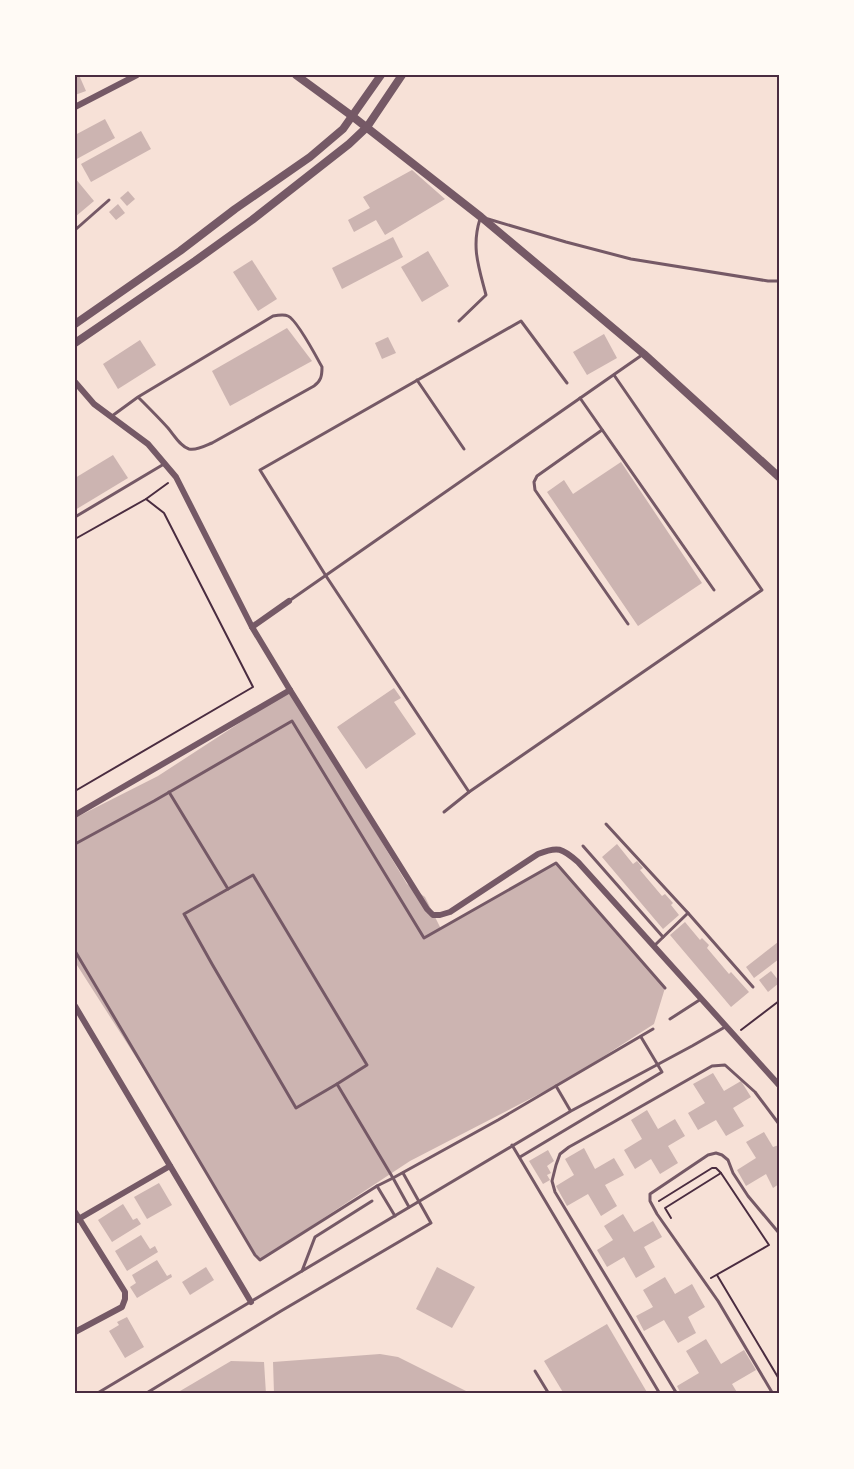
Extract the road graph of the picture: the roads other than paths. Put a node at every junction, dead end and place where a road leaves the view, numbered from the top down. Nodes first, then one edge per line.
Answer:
1 (137, 75) edge
2 (296, 75) edge
3 (381, 75) edge
4 (402, 75) edge
5 (75, 107) edge
6 (352, 116) junction
7 (367, 127) junction
8 (109, 200) dead end
9 (481, 217) junction
10 (75, 230) edge
11 (779, 281) edge
12 (459, 321) dead end
13 (75, 324) edge
14 (75, 343) edge
15 (644, 354) junction
16 (614, 375) junction
17 (417, 380) junction
18 (75, 382) edge
19 (567, 383) dead end
20 (138, 397) junction
21 (580, 398) junction
22 (111, 416) junction
23 (602, 430) junction
24 (464, 449) dead end
25 (164, 464) junction
26 (779, 477) edge
27 (75, 517) edge
28 (326, 576) junction
29 (714, 590) dead end
30 (289, 601) joint
31 (628, 624) dead end
32 (252, 627) junction
33 (290, 690) junction
34 (169, 792) junction
35 (470, 792) junction
36 (444, 812) dead end
37 (75, 815) edge
38 (606, 824) dead end
39 (75, 844) edge
40 (583, 846) dead end
41 (228, 889) junction
42 (688, 913) junction
43 (663, 938) junction
44 (654, 946) junction
45 (75, 951) edge
46 (753, 987) dead end
47 (665, 988) dead end
48 (701, 999) junction
49 (75, 1006) edge
50 (670, 1019) dead end
51 (726, 1026) junction
52 (653, 1029) dead end
53 (641, 1037) junction
54 (657, 1064) junction
55 (336, 1084) junction
56 (779, 1085) edge
57 (556, 1086) junction
58 (571, 1111) junction
59 (779, 1124) edge
60 (512, 1145) junction
61 (520, 1157) junction
62 (170, 1166) junction
63 (403, 1173) junction
64 (393, 1178) junction
65 (377, 1186) junction
66 (372, 1201) dead end
67 (418, 1201) junction
68 (409, 1207) junction
69 (75, 1212) edge
70 (395, 1216) junction
71 (77, 1220) edge
72 (779, 1233) edge
73 (302, 1271) junction
74 (251, 1302) junction
75 (75, 1332) edge
76 (535, 1371) dead end
77 (96, 1394) edge
78 (145, 1394) edge
79 (549, 1394) edge
80 (660, 1394) edge
81 (677, 1394) edge
82 (772, 1394) edge

1 - 5 street
2 - 6 street
3 - 6 street
4 - 7 street
6 - 7 street
6 - 13 street
7 - 9 street
7 - 14 street
8 - 10 lane
9 - 11 lane
9 - 12 lane
9 - 15 street
15 - 16 lane
15 - 26 street
16 - 21 lane
16 - 35 lane
17 - 19 lane
17 - 24 lane
17 - 28 lane
18 - 22 street
20 - 20 lane
20 - 22 lane
21 - 23 lane
21 - 28 lane
22 - 25 street
23 - 29 lane
23 - 31 lane
25 - 27 lane
25 - 32 street
28 - 30 lane
28 - 35 lane
30 - 32 street
32 - 33 street
33 - 37 street
33 - 44 street
34 - 39 lane
34 - 41 lane
34 - 47 lane
35 - 36 lane
38 - 42 lane
40 - 43 lane
41 - 55 lane
41 - 55 lane
42 - 43 lane
42 - 46 lane
43 - 44 lane
44 - 48 street
45 - 65 lane
48 - 50 lane
48 - 51 street
49 - 62 street
51 - 54 lane
51 - 56 street
52 - 53 lane
53 - 54 lane
53 - 57 lane
54 - 58 lane
54 - 61 lane
55 - 64 lane
57 - 58 lane
57 - 63 lane
58 - 60 lane
59 - 81 lane
60 - 61 lane
60 - 67 lane
61 - 80 lane
62 - 71 street
62 - 74 street
63 - 64 lane
63 - 67 lane
64 - 65 lane
64 - 68 lane
65 - 70 lane
66 - 73 lane
67 - 68 lane
67 - 78 lane
68 - 70 lane
69 - 71 street
70 - 73 lane
71 - 75 street
72 - 82 lane
73 - 74 lane
74 - 77 lane
76 - 79 lane

